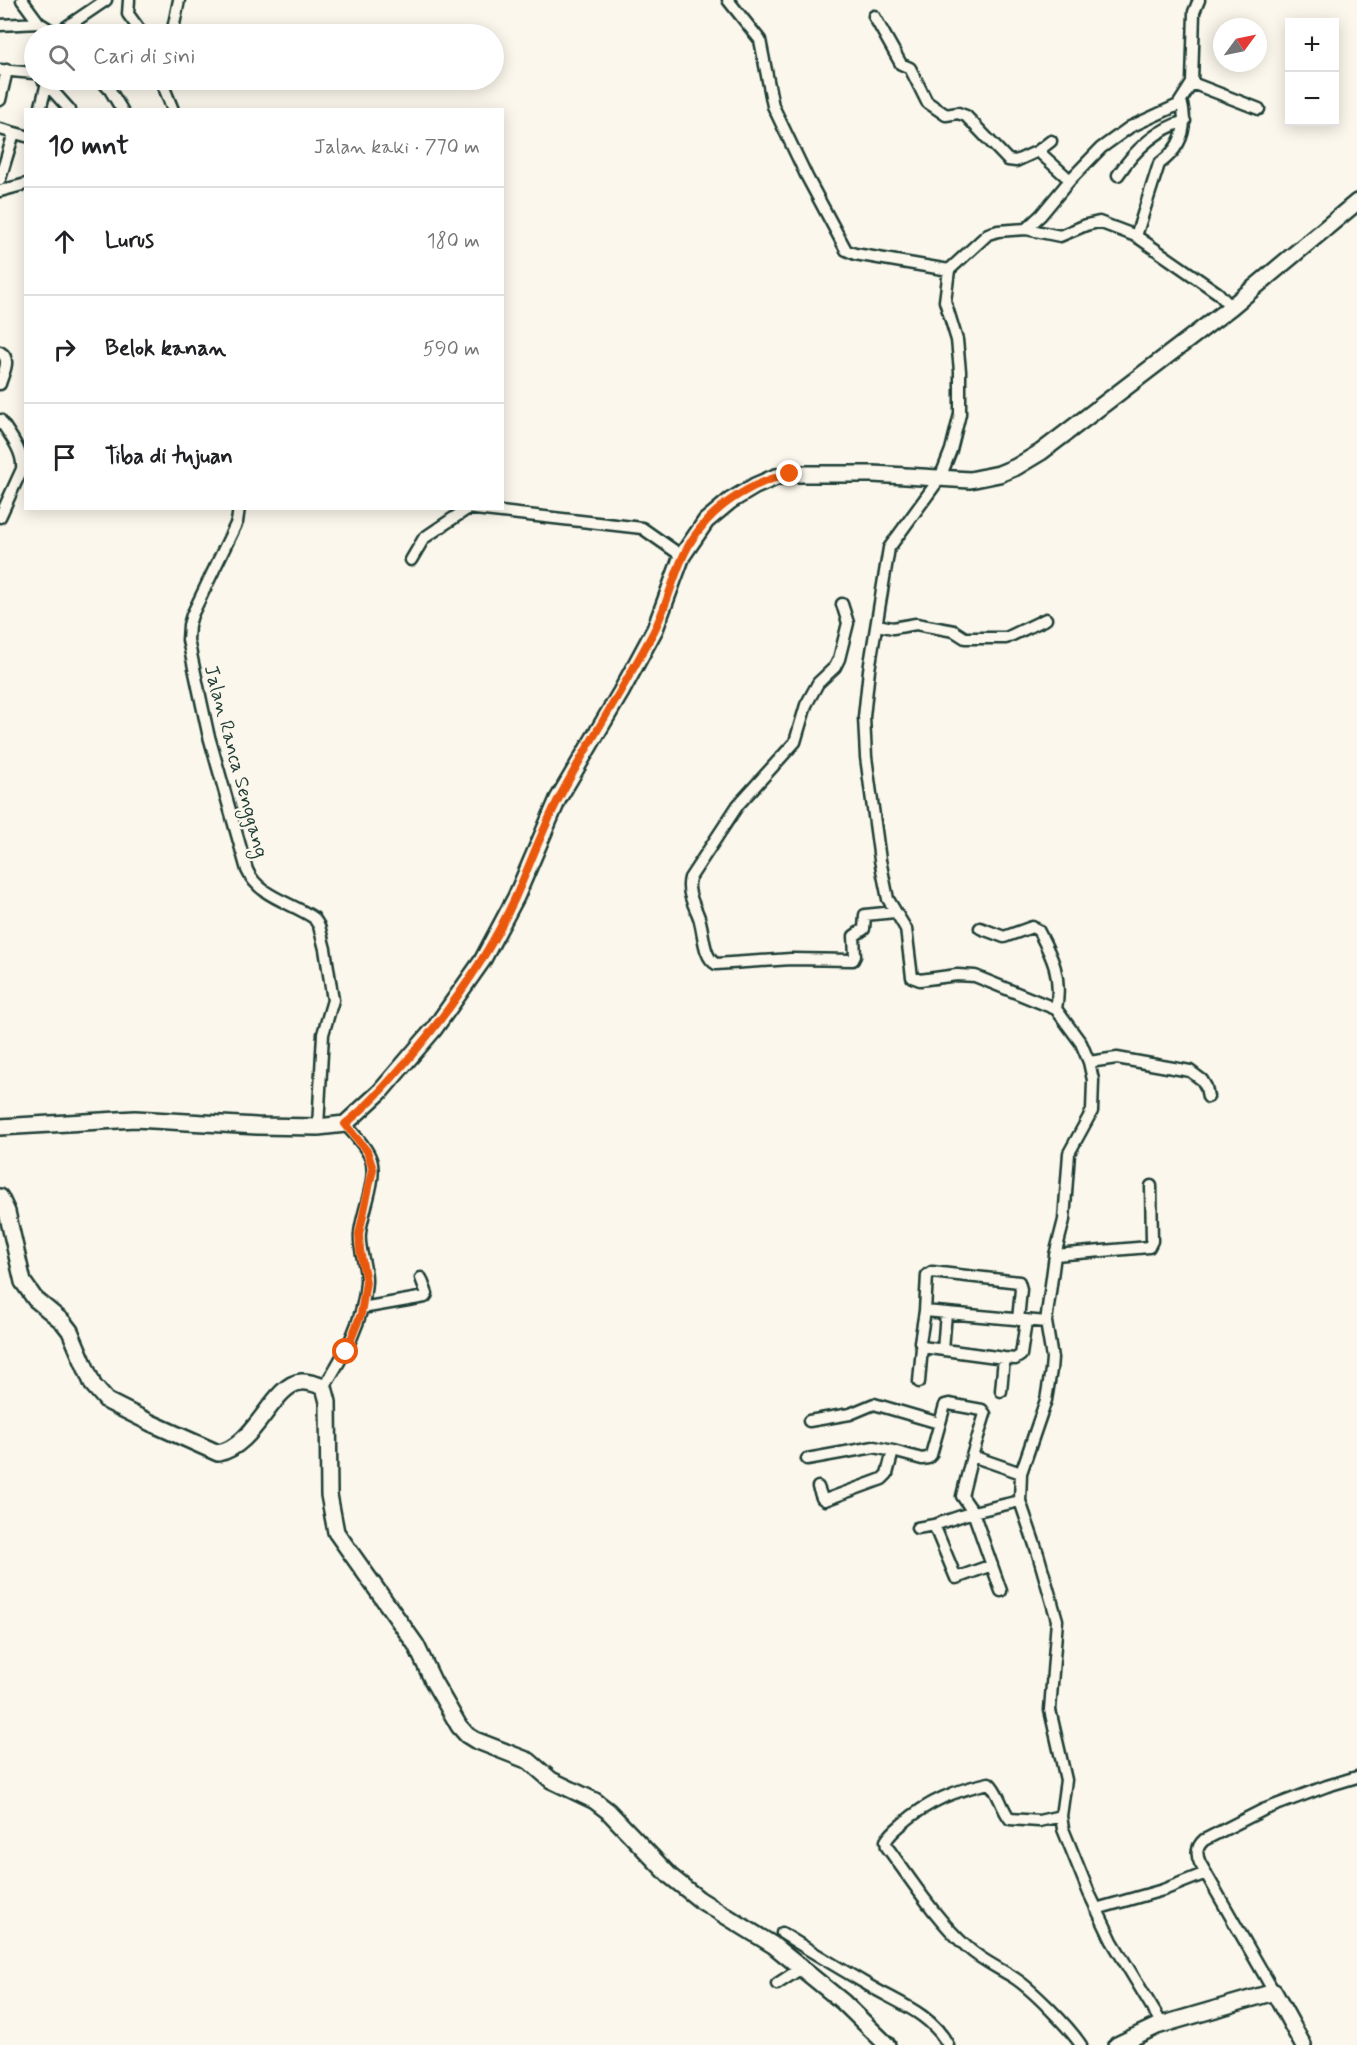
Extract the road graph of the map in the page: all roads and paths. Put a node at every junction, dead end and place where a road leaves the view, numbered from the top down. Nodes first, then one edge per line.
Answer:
1 (106, 0) edge
2 (129, 0) edge
3 (179, 0) edge
4 (728, 0) edge
5 (1199, 0) edge
6 (26, 1) edge
7 (874, 16) dead end
8 (39, 23) joint
9 (71, 24) edge
10 (135, 24) edge
11 (174, 24) edge
12 (0, 25) edge
13 (4, 70) edge
14 (24, 72) edge
15 (1192, 83) junction
16 (43, 90) edge
17 (53, 90) edge
18 (114, 90) edge
19 (165, 90) edge
20 (0, 100) edge
21 (1181, 101) junction
22 (40, 108) edge
23 (68, 108) edge
24 (121, 108) edge
25 (172, 108) edge
26 (1259, 109) dead end
27 (1185, 121) junction
28 (0, 129) edge
29 (14, 133) junction
30 (24, 136) edge
31 (1051, 141) dead end
32 (1038, 151) junction
33 (1118, 175) dead end
34 (0, 179) edge
35 (1070, 180) junction
36 (24, 185) edge
37 (0, 191) edge
38 (1357, 202) edge
39 (1026, 229) junction
40 (1136, 236) junction
41 (949, 270) junction
42 (1224, 300) junction
43 (0, 352) edge
44 (0, 384) edge
45 (0, 420) edge
46 (940, 478) junction
47 (239, 510) edge
48 (465, 510) edge
49 (475, 510) edge
50 (0, 518) edge
51 (682, 556) junction
52 (411, 560) dead end
53 (842, 604) dead end
54 (1046, 619) dead end
55 (877, 626) junction
56 (895, 912) junction
57 (980, 928) dead end
58 (1056, 1009) junction
59 (1089, 1062) junction
60 (1208, 1097) dead end
61 (345, 1124) junction
62 (0, 1127) edge
63 (318, 1127) junction
64 (1152, 1186) dead end
65 (0, 1197) edge
66 (1055, 1255) junction
67 (421, 1278) dead end
68 (362, 1308) junction
69 (925, 1311) junction
70 (946, 1313) junction
71 (1022, 1320) junction
72 (1046, 1322) junction
73 (922, 1347) junction
74 (943, 1350) junction
75 (1004, 1358) junction
76 (919, 1382) dead end
77 (324, 1387) junction
78 (1001, 1391) dead end
79 (809, 1421) dead end
80 (939, 1423) junction
81 (893, 1451) junction
82 (972, 1456) junction
83 (807, 1459) dead end
84 (1021, 1473) junction
85 (818, 1486) dead end
86 (1020, 1501) junction
87 (973, 1512) junction
88 (934, 1525) junction
89 (917, 1528) dead end
90 (992, 1565) junction
91 (1001, 1591) dead end
92 (1357, 1777) edge
93 (1061, 1816) junction
94 (1206, 1873) junction
95 (1096, 1909) junction
96 (782, 1933) dead end
97 (800, 1969) junction
98 (777, 1984) dead end
99 (1274, 1992) junction
100 (1162, 2024) junction
101 (887, 2045) edge
102 (948, 2045) edge
103 (1081, 2045) edge
104 (1117, 2045) edge
105 (1303, 2045) edge

1 - 9 street
2 - 10 street
3 - 11 street
4 - 41 street
5 - 15 street
6 - 8 street
7 - 32 street
8 - 12 street
13 - 14 street
13 - 20 street
15 - 21 street
15 - 26 street
16 - 22 street
17 - 23 street
18 - 24 street
19 - 25 street
21 - 27 street
21 - 35 street
27 - 33 street
27 - 40 street
28 - 29 street
29 - 30 street
29 - 34 street
31 - 32 street
32 - 35 street
35 - 39 street
36 - 37 street
38 - 42 street
39 - 40 street
39 - 41 street
40 - 42 street
41 - 46 street
42 - 46 street
43 - 44 street
45 - 50 street
46 - 51 street
46 - 55 street
47 - 63 street, Jalan Ranca Senggang
48 - 52 street
49 - 51 street
51 - 61 street
53 - 56 street
54 - 55 street
55 - 56 street
56 - 58 street
57 - 58 street
58 - 59 street
59 - 60 street
59 - 66 street
61 - 63 street
61 - 68 street
62 - 63 street
64 - 66 street
65 - 77 street
66 - 72 street
67 - 68 street
68 - 77 street
69 - 70 street
69 - 71 street
69 - 73 street
70 - 71 street
70 - 74 street
71 - 72 street
71 - 75 street
72 - 84 street
73 - 74 street
73 - 76 street
74 - 75 street
75 - 78 street
77 - 97 street
79 - 80 street
80 - 81 street
80 - 82 street
81 - 83 street
81 - 85 street
82 - 84 street
82 - 87 street
84 - 86 street
86 - 87 street
86 - 93 street
87 - 88 street
87 - 90 street
88 - 89 street
88 - 90 street
90 - 91 street
92 - 94 street
93 - 95 street
93 - 103 street
94 - 95 street
94 - 99 street
95 - 100 street
96 - 102 street
97 - 98 street
97 - 101 street
99 - 100 street
99 - 105 street
100 - 104 street

